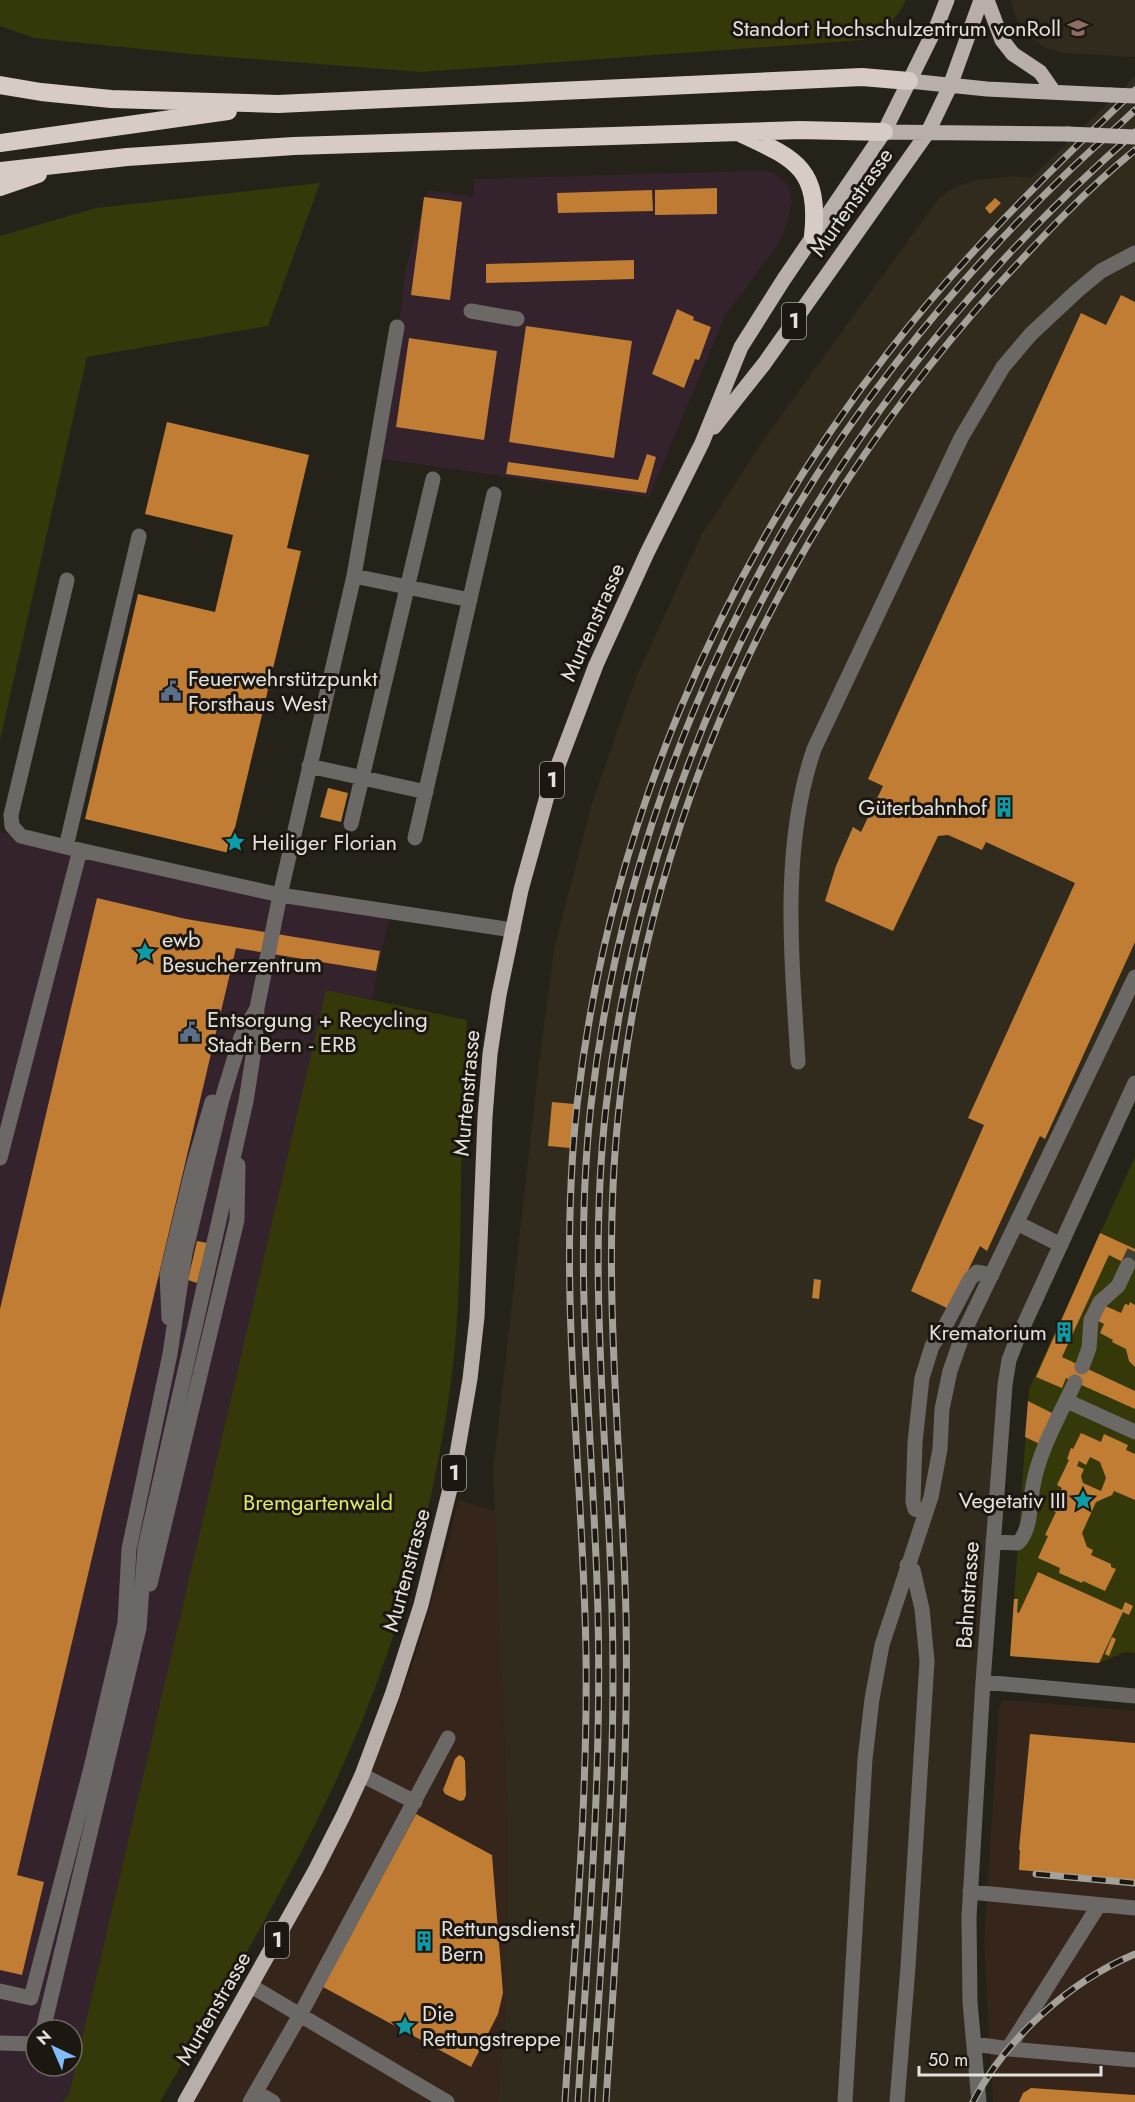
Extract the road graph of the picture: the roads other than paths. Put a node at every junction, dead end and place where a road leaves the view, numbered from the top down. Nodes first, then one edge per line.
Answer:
1 (947, 0) edge
2 (981, 0) edge
3 (987, 0) edge
4 (909, 81) junction
5 (0, 85) edge
6 (950, 86) junction
7 (1054, 92) junction
8 (1135, 96) edge
9 (278, 104) junction
10 (737, 132) junction
11 (884, 132) junction
12 (928, 132) junction
13 (1135, 136) edge
14 (0, 142) edge
15 (70, 162) junction
16 (0, 171) edge
17 (0, 187) edge
18 (813, 236) junction
19 (1135, 252) edge
20 (471, 311) dead end
21 (518, 319) dead end
22 (397, 327) dead end
23 (702, 443) junction
24 (433, 479) dead end
25 (494, 494) dead end
26 (139, 536) dead end
27 (354, 576) junction
28 (67, 580) dead end
29 (407, 587) junction
30 (470, 600) junction
31 (309, 766) junction
32 (362, 777) junction
33 (426, 792) junction
34 (351, 824) dead end
35 (415, 838) dead end
36 (73, 848) junction
37 (280, 895) junction
38 (513, 930) junction
39 (1135, 976) edge
40 (257, 1008) junction
41 (798, 1062) dead end
42 (1135, 1083) edge
43 (0, 1158) edge
44 (1017, 1223) junction
45 (1061, 1245) junction
46 (1128, 1265) tunnel mouth
47 (992, 1275) junction
48 (1082, 1367) dead end
49 (1075, 1382) dead end
50 (1067, 1401) junction
51 (1135, 1432) edge
52 (925, 1513) junction
53 (993, 1542) junction
54 (907, 1565) junction
55 (983, 1682) junction
56 (1135, 1696) edge
57 (448, 1738) dead end
58 (362, 1775) junction
59 (415, 1802) junction
60 (970, 1892) junction
61 (1099, 1905) junction
62 (1135, 1908) edge
63 (251, 1986) junction
64 (0, 1991) edge
65 (300, 2015) junction
66 (46, 2018) edge
67 (0, 2043) edge
68 (24, 2044) edge
69 (974, 2044) junction
70 (1008, 2049) junction
71 (1135, 2060) edge
72 (253, 2097) edge
73 (185, 2102) edge
74 (273, 2102) edge
75 (447, 2102) edge
76 (845, 2102) edge
77 (897, 2102) edge
78 (979, 2102) edge

1 - 4 main road, Murtenstrasse
2 - 6 main road, Murtenstrasse
3 - 7 main road
4 - 6 main road
4 - 9 highway
4 - 11 main road, Murtenstrasse / 1
5 - 9 highway
6 - 7 main road
6 - 12 main road, Murtenstrasse / 1
7 - 8 main road, bridge
9 - 14 highway
10 - 11 highway
10 - 15 highway
10 - 18 highway
11 - 12 main road, Murtenstrasse
11 - 18 main road, Murtenstrasse / 1
12 - 13 main road, Murtenstrasse, bridge
12 - 23 main road, Murtenstrasse / 1
15 - 16 highway
15 - 17 highway
18 - 23 main road, Murtenstrasse / 1
19 - 41 street
20 - 21 street
22 - 27 street
23 - 38 main road, Murtenstrasse / 1
24 - 29 street
25 - 30 street
26 - 36 street
27 - 29 street
27 - 31 street
28 - 36 street
29 - 30 street
29 - 32 street
30 - 33 street
31 - 32 street
31 - 37 street
32 - 33 street
32 - 34 street
33 - 35 street
36 - 37 street
36 - 43 street
37 - 38 street
37 - 40 street
38 - 58 main road, Murtenstrasse / 1
39 - 44 street
40 - 64 street
40 - 66 street
42 - 45 street, Bahnstrasse
44 - 45 street
44 - 47 street
45 - 53 street, Bahnstrasse
46 - 48 street
47 - 52 street
47 - 52 street
49 - 50 street
50 - 51 street
50 - 53 street
52 - 54 street
53 - 55 street, Bahnstrasse
54 - 76 street
54 - 77 street
55 - 56 street
55 - 60 street, Bahnstrasse
57 - 59 street
58 - 59 street
58 - 63 main road, Murtenstrasse / 1
59 - 65 street
60 - 61 street
60 - 69 street, Bahnstrasse
61 - 62 street
61 - 70 street
63 - 65 street
63 - 73 main road, Murtenstrasse / 1
65 - 72 street
65 - 75 street
67 - 68 street
69 - 70 street
69 - 78 street, Bahnstrasse
70 - 71 street
72 - 74 street

